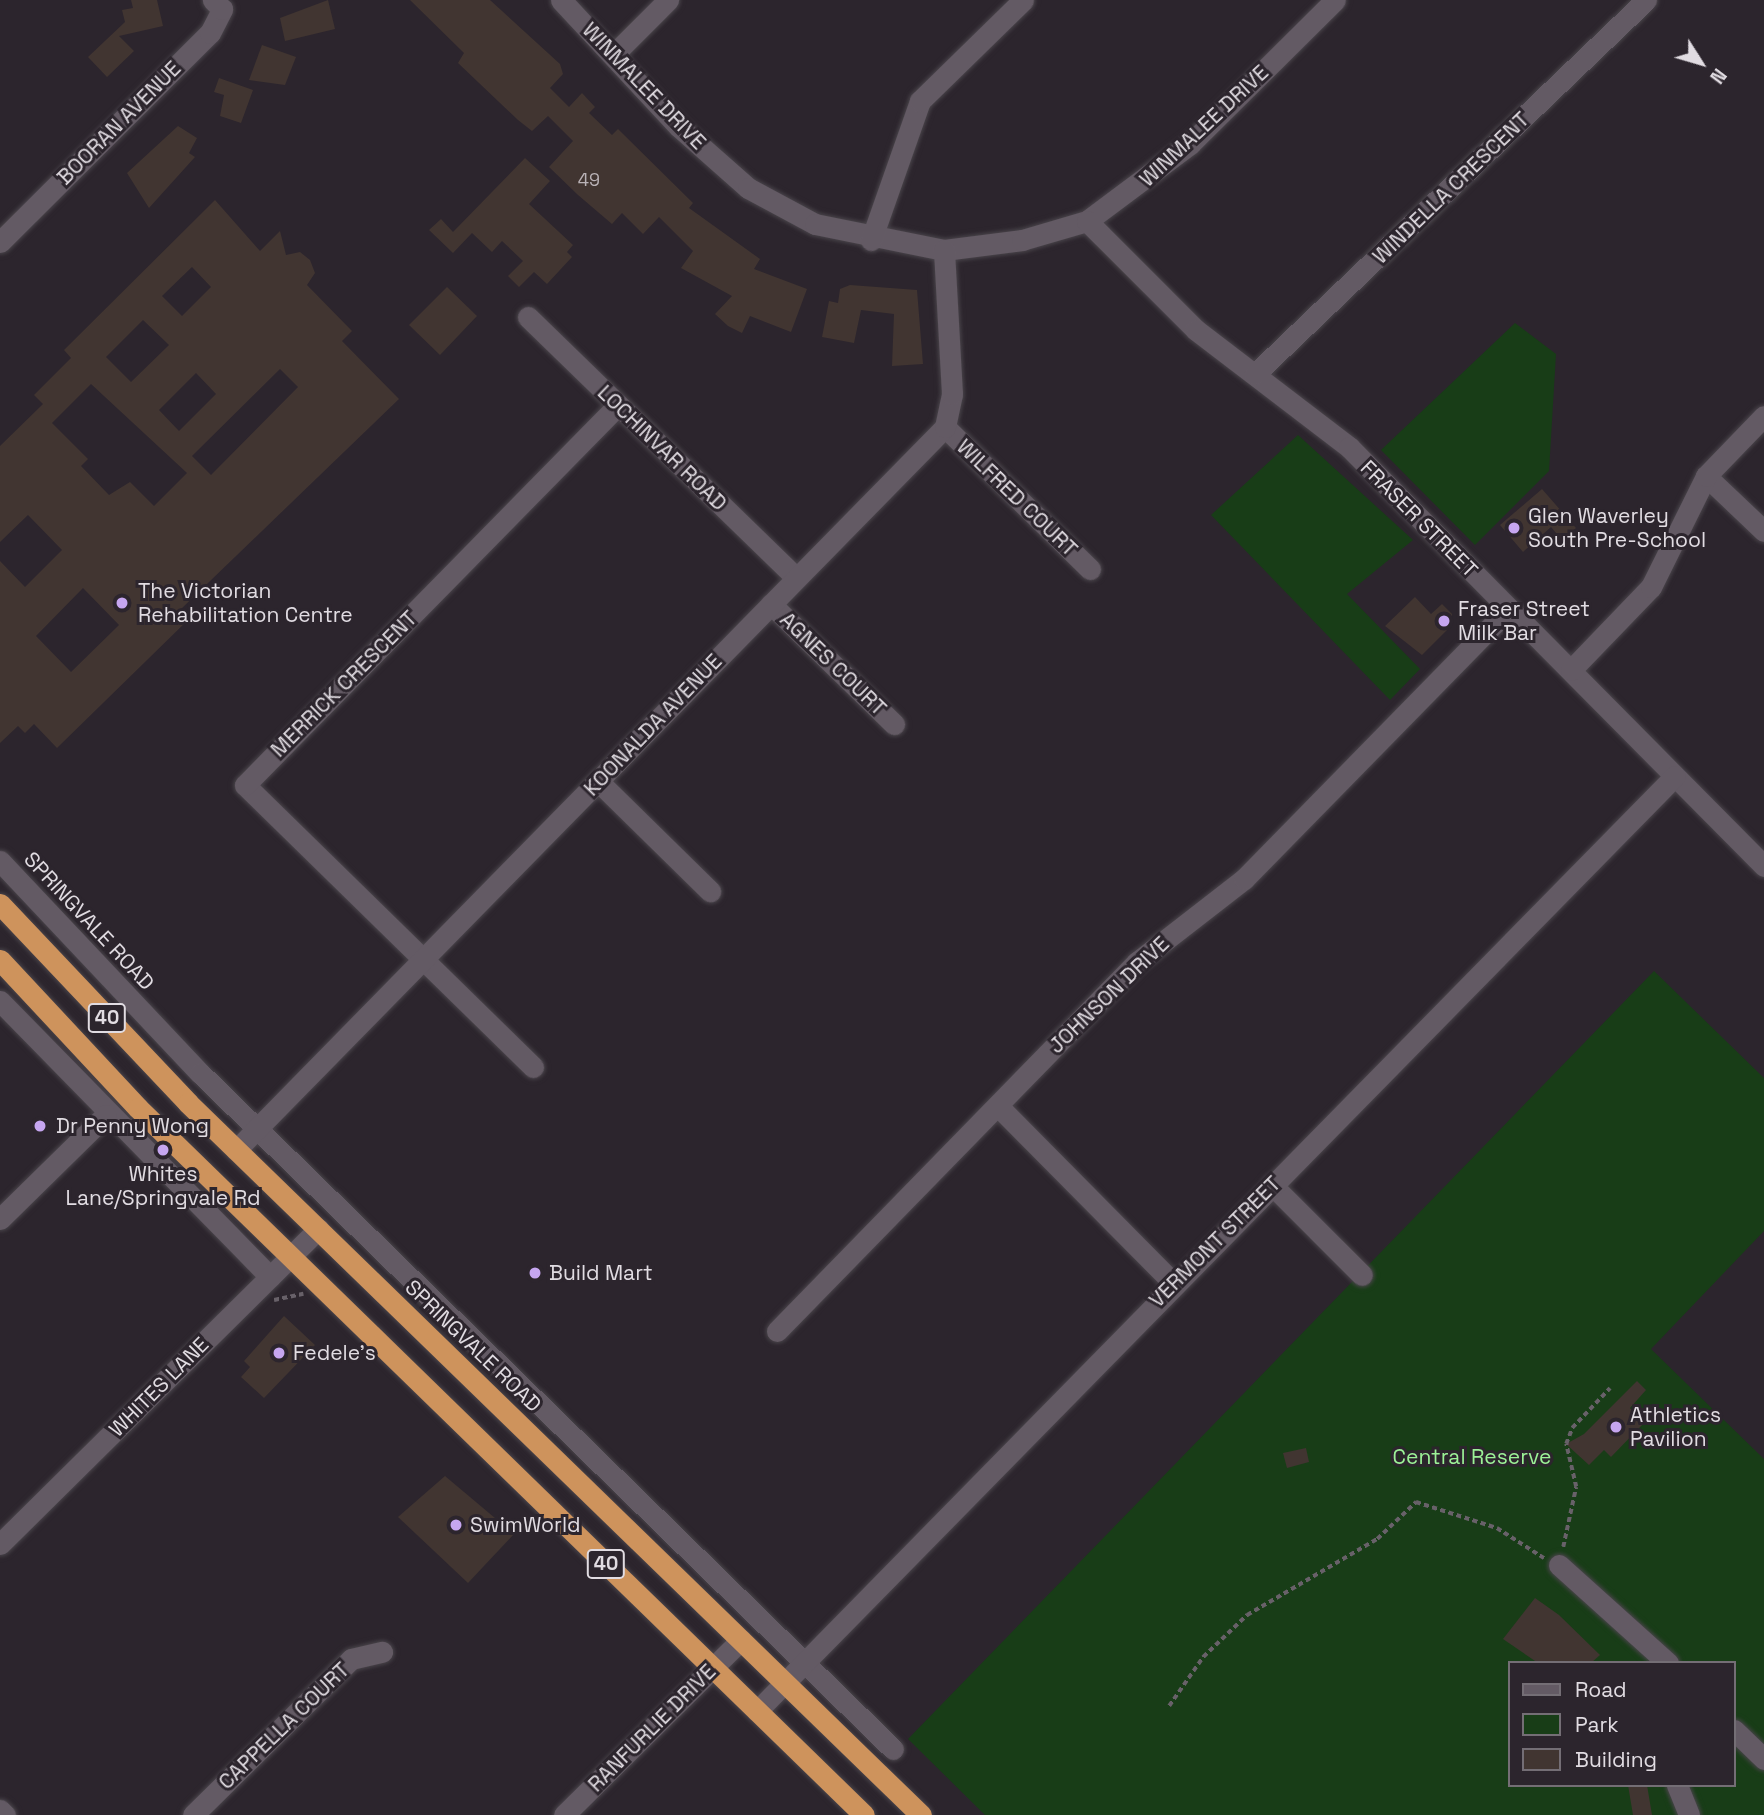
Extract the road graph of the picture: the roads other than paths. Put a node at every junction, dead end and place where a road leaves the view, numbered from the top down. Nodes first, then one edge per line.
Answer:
1 (213, 0) edge
2 (561, 0) edge
3 (668, 0) edge
4 (1023, 0) edge
5 (1335, 0) edge
6 (1646, 0) edge
7 (613, 55) junction
8 (1087, 221) junction
9 (871, 240) junction
10 (0, 242) edge
11 (944, 250) junction
12 (528, 317) dead end
13 (1255, 374) junction
14 (617, 406) junction
15 (1764, 416) edge
16 (945, 427) junction
17 (1706, 476) junction
18 (1764, 531) edge
19 (1090, 569) dead end
20 (796, 578) junction
21 (772, 604) junction
22 (1508, 608) junction
23 (1571, 670) junction
24 (894, 724) dead end
25 (1675, 776) junction
26 (599, 782) junction
27 (0, 861) edge
28 (1764, 866) edge
29 (710, 891) dead end
30 (0, 904) edge
31 (0, 960) edge
32 (422, 961) junction
33 (0, 1001) edge
34 (533, 1067) dead end
35 (998, 1106) junction
36 (106, 1115) junction
37 (258, 1128) junction
38 (236, 1150) junction
39 (1272, 1185) junction
40 (0, 1219) edge
41 (318, 1229) junction
42 (290, 1256) junction
43 (1363, 1275) dead end
44 (270, 1277) junction
45 (1173, 1283) junction
46 (777, 1331) dead end
47 (0, 1544) edge
48 (1559, 1565) road end
49 (741, 1640) junction
50 (382, 1652) dead end
51 (804, 1661) junction
52 (1666, 1661) edge
53 (713, 1668) junction
54 (784, 1682) junction
55 (757, 1711) junction
56 (1736, 1732) edge
57 (893, 1749) dead end
58 (1764, 1759) edge
59 (1678, 1787) edge
60 (0, 1810) edge
61 (5, 1815) edge
62 (194, 1815) edge
63 (564, 1815) edge
64 (864, 1815) edge
65 (921, 1815) edge
66 (1689, 1815) edge

1 - 10 street, BOORAN AVENUE
2 - 7 street, WINMALEE DRIVE
3 - 7 street
4 - 9 street
5 - 8 street, WINMALEE DRIVE
6 - 13 street, WINDELLA CRESCENT
7 - 9 street, WINMALEE DRIVE
8 - 11 street, WINMALEE DRIVE
8 - 13 street, FRASER STREET
9 - 11 street, WINMALEE DRIVE
11 - 16 street
12 - 14 street, LOCHINVAR ROAD
13 - 22 street, FRASER STREET
14 - 20 street, LOCHINVAR ROAD
14 - 32 street, MERRICK CRESCENT
15 - 17 street
16 - 19 street, WILFRED COURT
16 - 20 street, KOONALDA AVENUE
17 - 18 street
17 - 23 street
20 - 21 street, KOONALDA AVENUE
21 - 24 street, AGNES COURT
21 - 26 street, KOONALDA AVENUE
22 - 23 street, FRASER STREET
22 - 35 street, JOHNSON DRIVE
23 - 25 street, FRASER STREET
25 - 28 street, FRASER STREET
25 - 39 street, VERMONT STREET
26 - 29 street
26 - 32 street, KOONALDA AVENUE
27 - 37 street, SPRINGVALE ROAD
30 - 38 highway, SPRINGVALE ROAD / 40
31 - 42 highway, 40
32 - 34 street
32 - 37 street, KOONALDA AVENUE
33 - 36 street
35 - 45 street
35 - 46 street, JOHNSON DRIVE
36 - 40 street
36 - 44 street
37 - 38 street, KOONALDA AVENUE
37 - 51 street, SPRINGVALE ROAD
38 - 41 highway, SPRINGVALE ROAD / 40
39 - 43 street
39 - 45 street, VERMONT STREET
41 - 42 street, WHITES LANE
41 - 49 highway, SPRINGVALE ROAD / 40
42 - 44 street, WHITES LANE
42 - 53 highway, 40
44 - 47 street, WHITES LANE
45 - 51 street, VERMONT STREET
48 - 52 street
49 - 53 street, RANFURLIE DRIVE
49 - 54 highway, SPRINGVALE ROAD / 40
50 - 62 street, CAPPELLA COURT
51 - 54 street, VERMONT STREET
51 - 57 street, SPRINGVALE ROAD
53 - 55 highway, 40
53 - 63 street, RANFURLIE DRIVE
54 - 55 street, VERMONT STREET
54 - 65 highway, SPRINGVALE ROAD / 40
55 - 64 highway, 40
56 - 58 street
59 - 66 street
60 - 61 street

